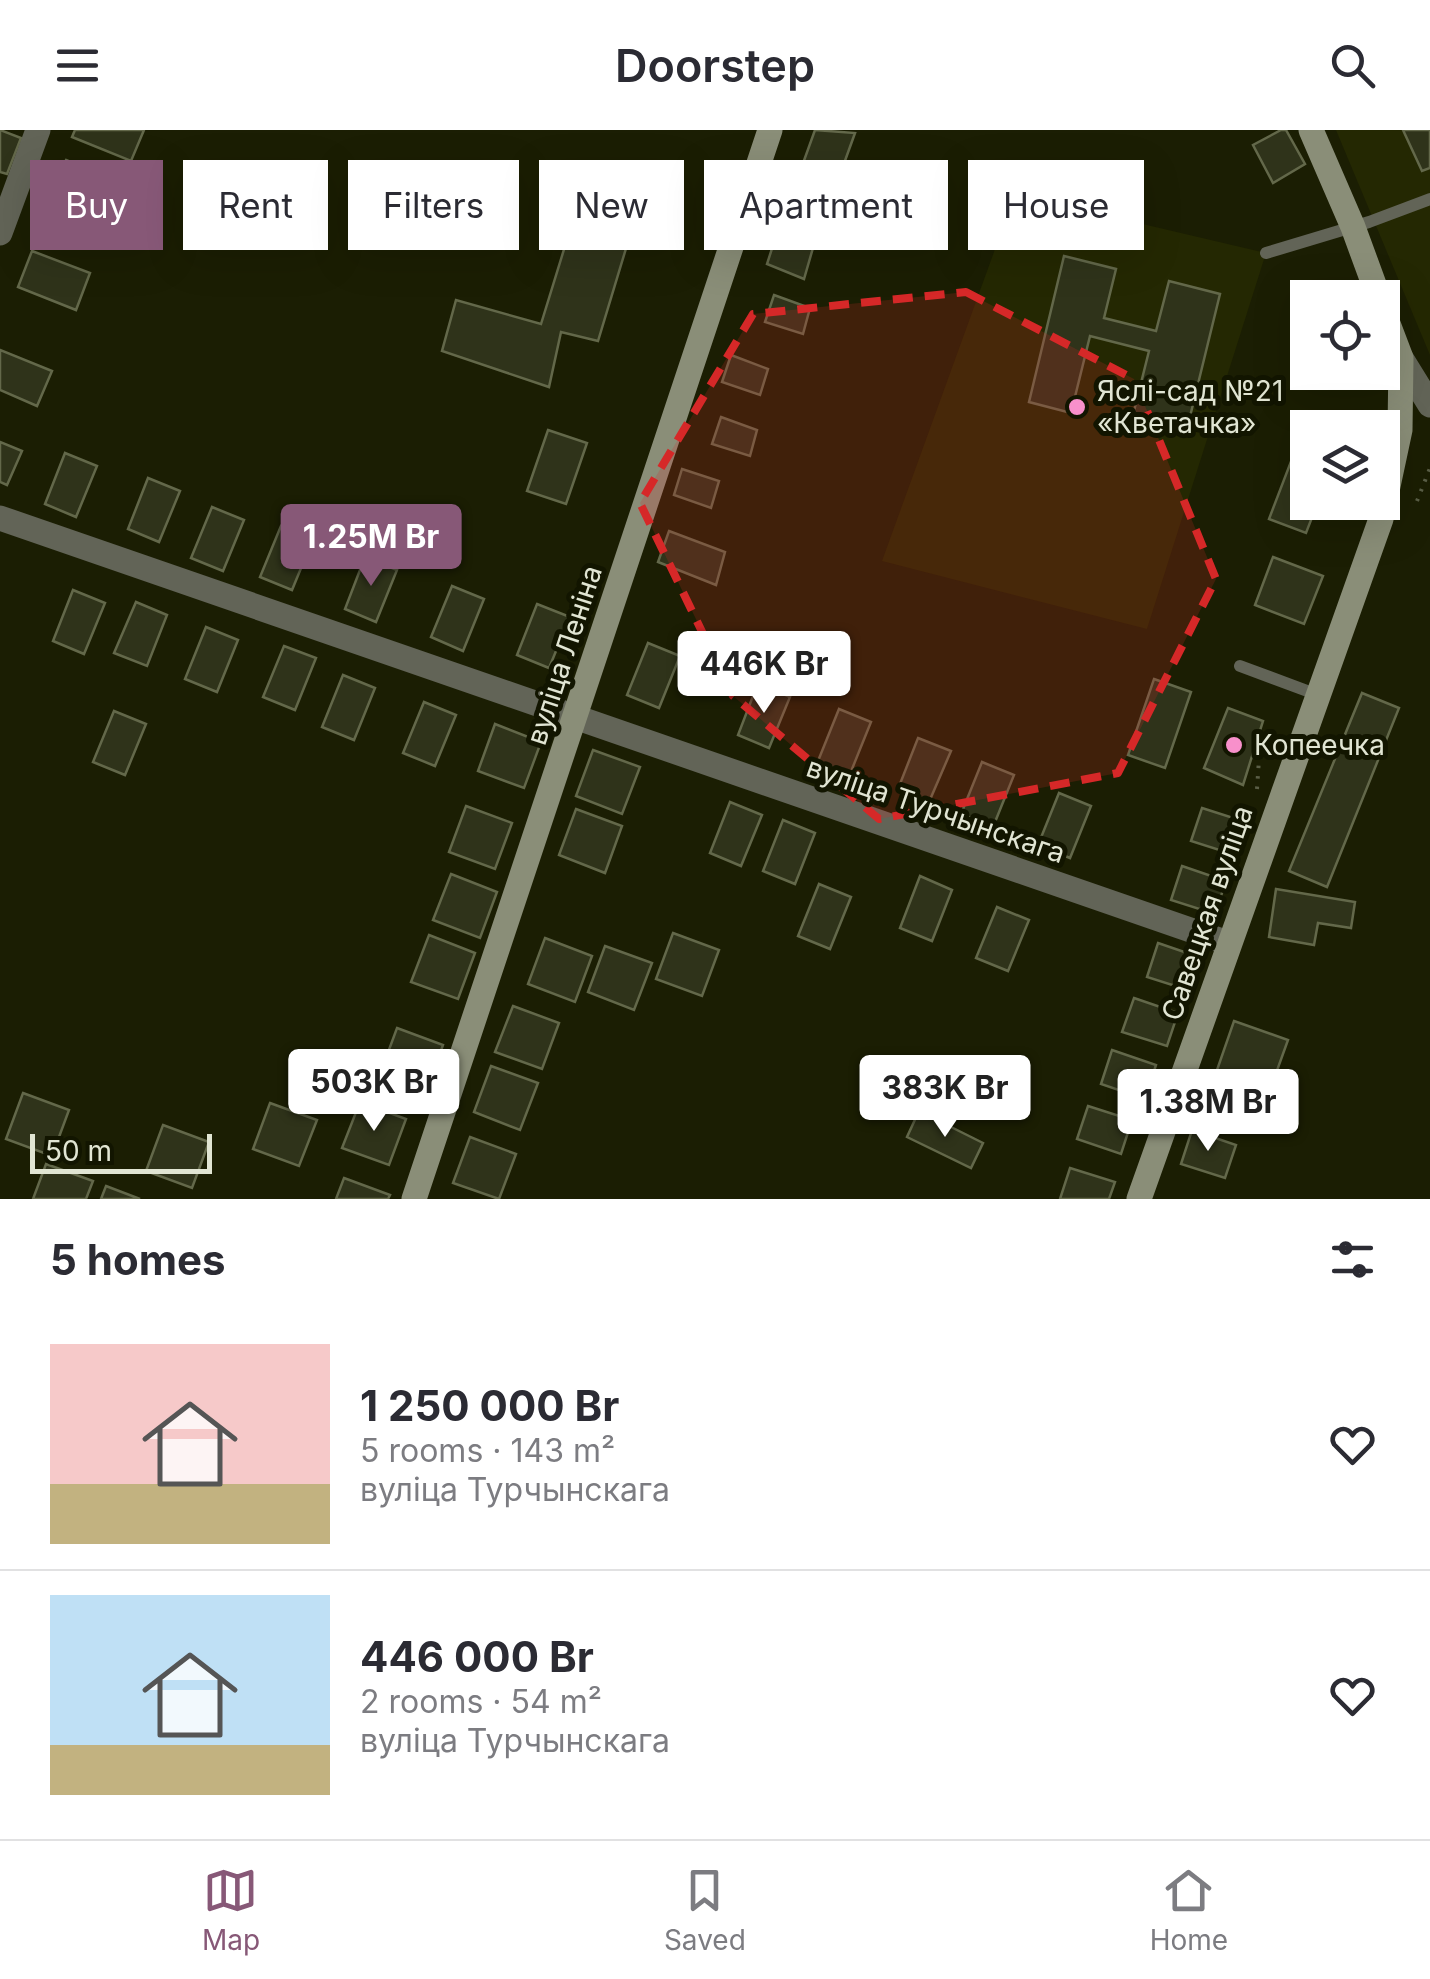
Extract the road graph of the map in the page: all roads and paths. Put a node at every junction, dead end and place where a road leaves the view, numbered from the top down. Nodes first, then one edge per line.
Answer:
1 (38, 130) edge
2 (770, 130) edge
3 (1311, 130) edge
4 (1430, 198) edge
5 (1353, 228) junction
6 (0, 233) edge
7 (1266, 253) dead end
8 (1372, 280) edge
9 (1401, 358) joint
10 (1430, 405) edge
11 (1430, 468) edge
12 (1416, 501) dead end
13 (0, 518) edge
14 (1240, 666) dead end
15 (1318, 694) junction
16 (576, 716) junction
17 (1228, 943) junction
18 (414, 1199) edge
19 (1139, 1199) edge

1 - 6 street
2 - 16 street, вуліца Леніна
3 - 5 street
4 - 5 lane
5 - 7 lane
5 - 8 street
9 - 10 street
9 - 15 street, Савецкая вуліца
11 - 12 path
13 - 16 street, вуліца Турчынскага
14 - 15 lane
15 - 17 street, Савецкая вуліца
16 - 17 street, вуліца Турчынскага
16 - 18 street, вуліца Леніна
17 - 19 street, Савецкая вуліца

